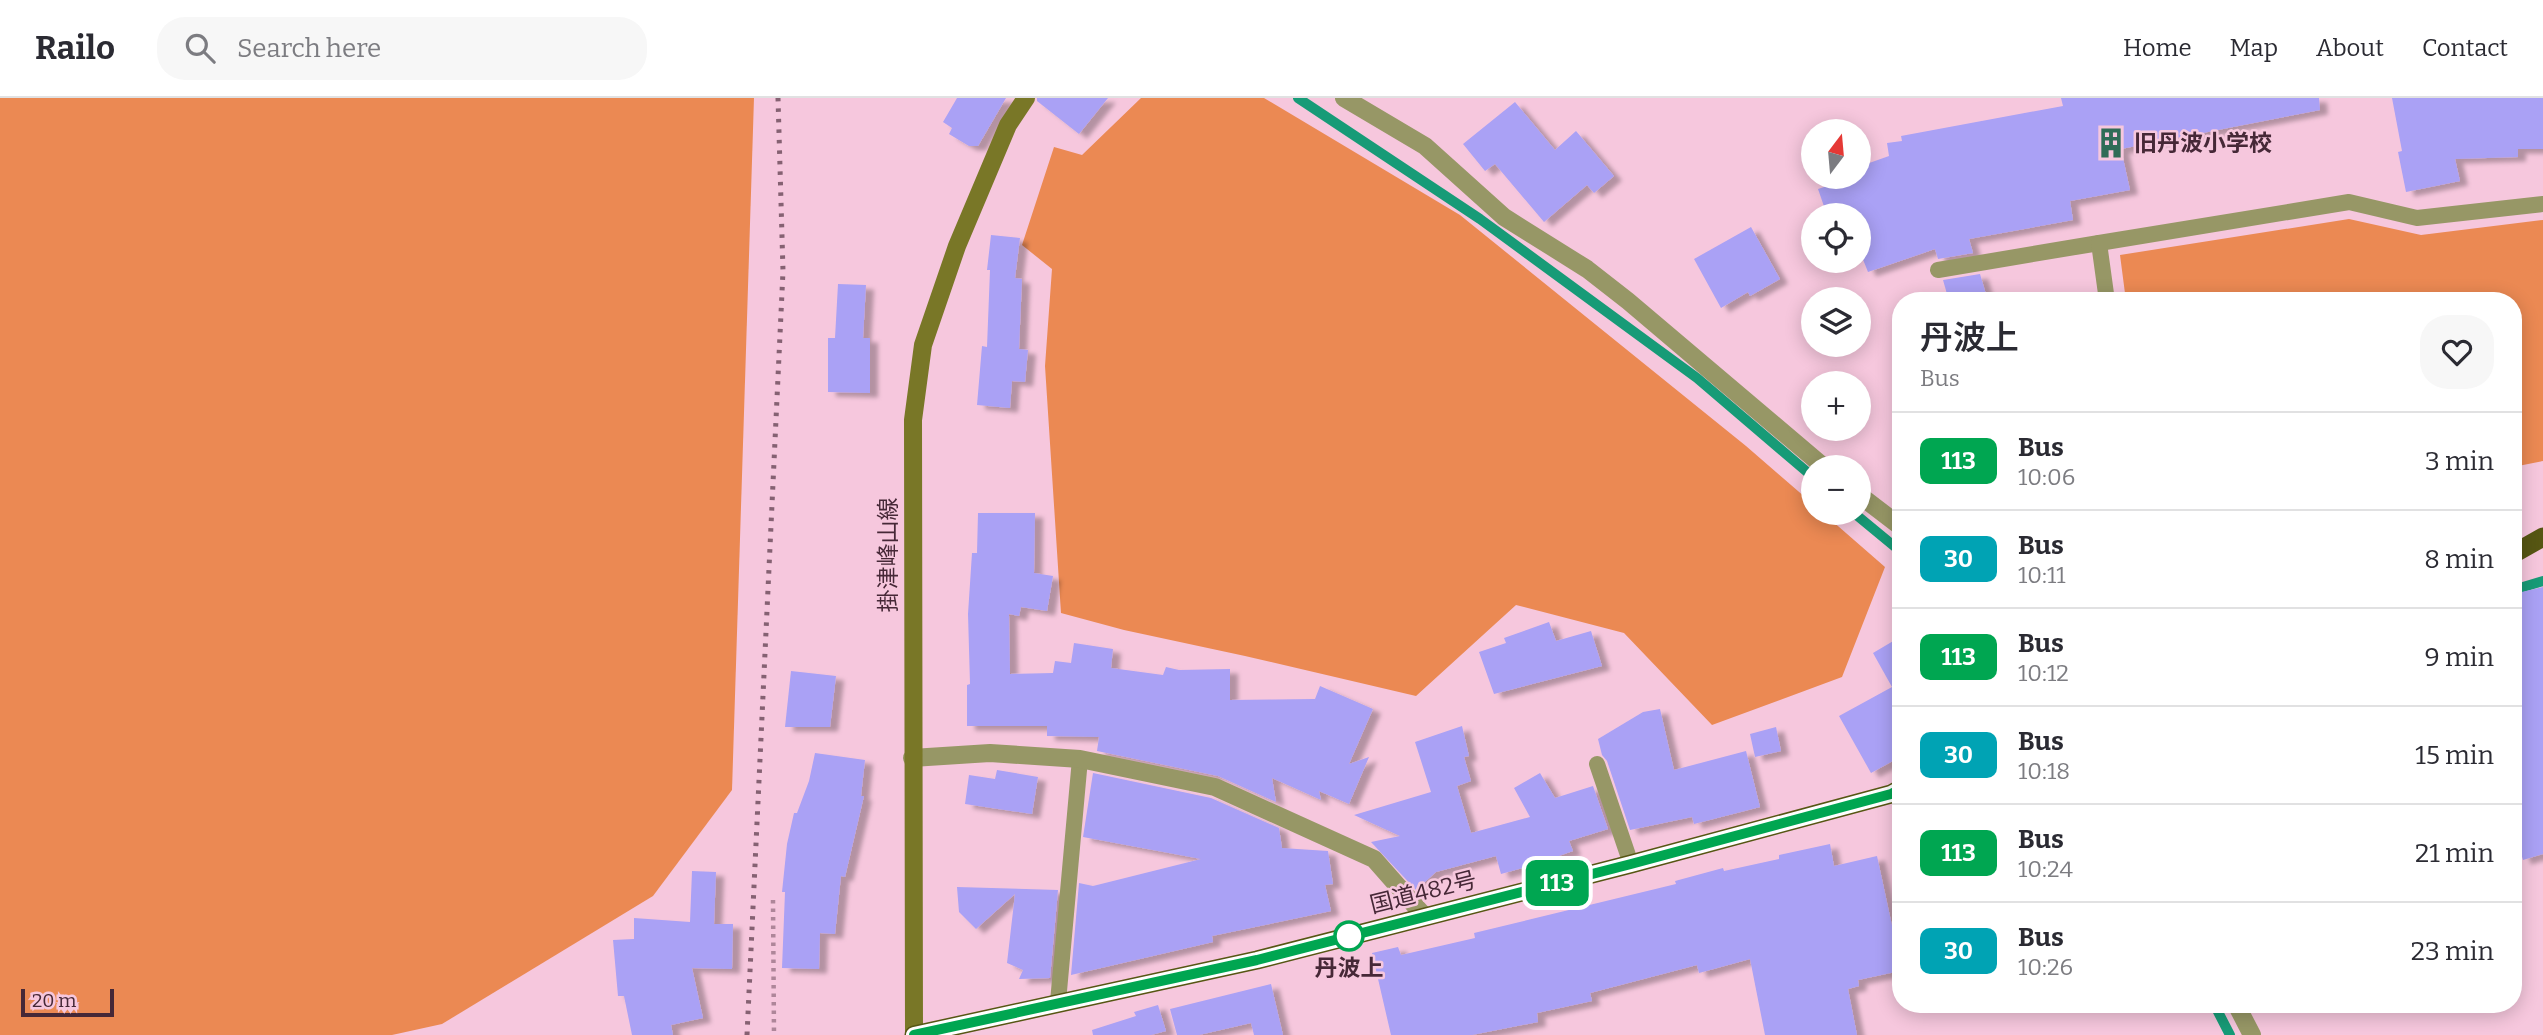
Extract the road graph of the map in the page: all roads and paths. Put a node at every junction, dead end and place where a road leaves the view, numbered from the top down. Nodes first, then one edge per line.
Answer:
1 (1026, 98) edge
2 (1344, 98) edge
3 (2543, 204) edge
4 (2099, 243) junction
5 (1938, 270) dead end
6 (2106, 292) edge
7 (1810, 455) edge
8 (1871, 504) edge
9 (1892, 520) edge
10 (2543, 537) edge
11 (2522, 549) edge
12 (912, 758) junction
13 (1080, 759) junction
14 (1597, 764) dead end
15 (1892, 793) edge
16 (1631, 864) junction
17 (774, 900) dead end
18 (1425, 917) junction
19 (1058, 1003) junction
20 (2241, 1013) edge
21 (914, 1034) edge
22 (774, 1035) edge
23 (2252, 1035) edge

1 - 12 main road, 掛津峰山線
2 - 7 street
3 - 4 lane
4 - 5 lane
4 - 6 lane
8 - 9 street
10 - 11 highway
12 - 13 street
12 - 21 main road, 掛津峰山線
13 - 18 street
13 - 19 lane
14 - 16 lane
15 - 16 highway, 国道482号
16 - 18 highway, 国道482号
17 - 22 path
18 - 19 highway, 国道482号
19 - 21 highway, 国道482号
20 - 23 street

